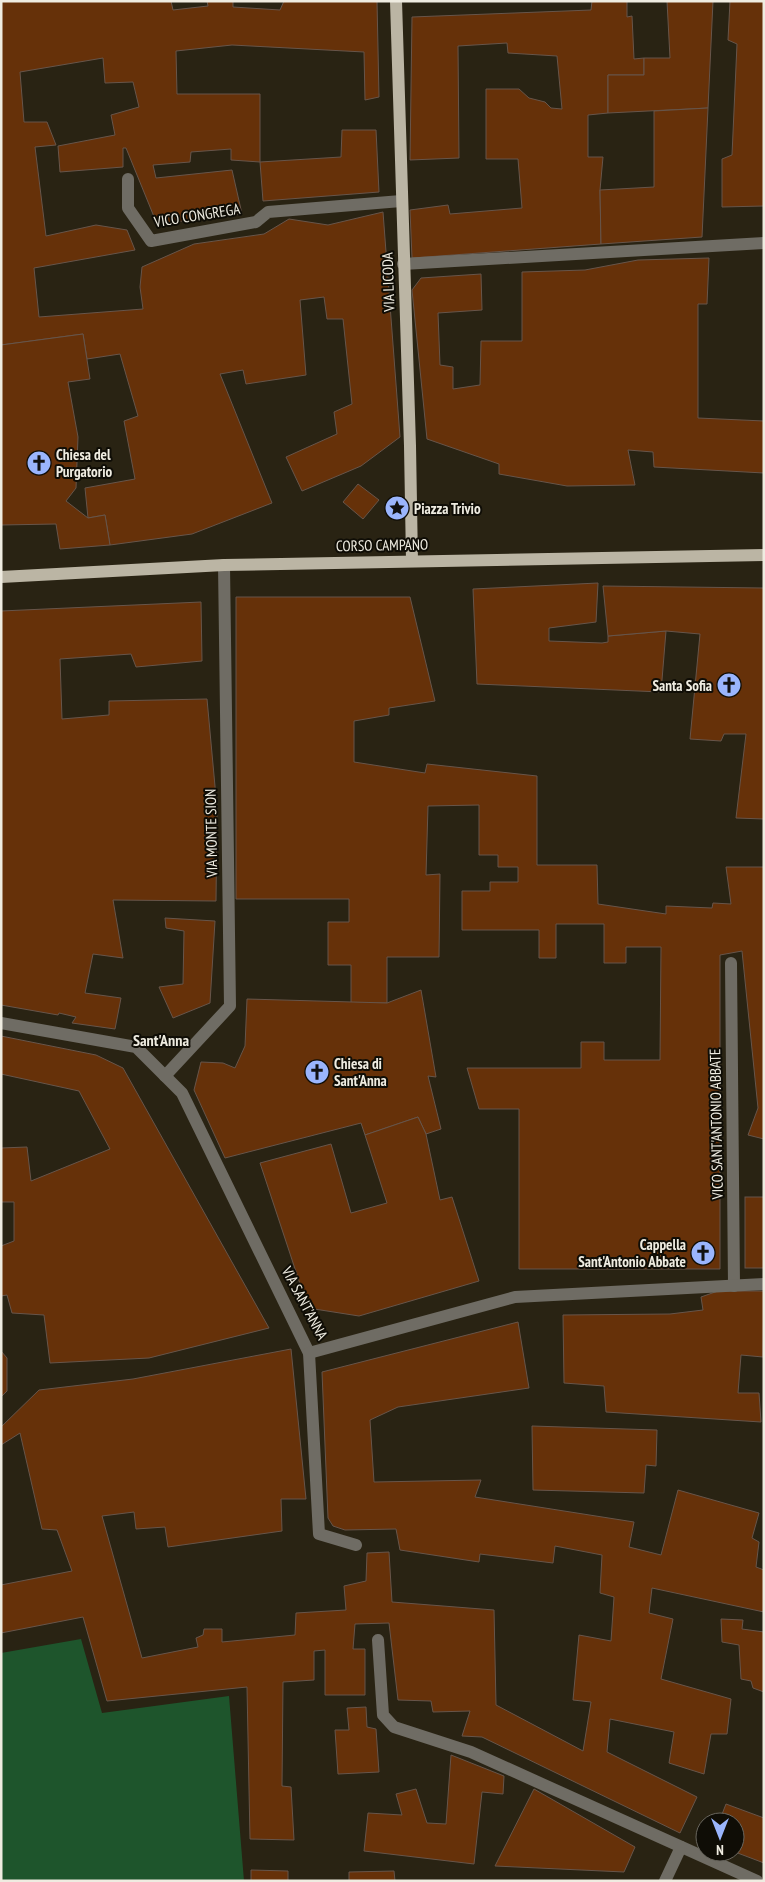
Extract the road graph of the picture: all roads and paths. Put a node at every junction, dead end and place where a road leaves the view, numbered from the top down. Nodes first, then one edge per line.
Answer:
1 (396, 1) edge
2 (128, 178) dead end
3 (401, 201) junction
4 (764, 244) edge
5 (403, 264) junction
6 (764, 555) edge
7 (412, 561) junction
8 (224, 565) junction
9 (1, 577) edge
10 (731, 963) dead end
11 (1, 1023) edge
12 (165, 1076) junction
13 (764, 1284) edge
14 (734, 1286) junction
15 (309, 1353) junction
16 (356, 1545) dead end
17 (378, 1640) dead end
18 (681, 1847) junction
19 (664, 1881) edge
20 (757, 1881) edge

1 - 3 main road, VIA LICODA
2 - 3 street, VICO CONGREGA
3 - 5 main road, VIA LICODA
4 - 5 street
5 - 7 main road, VIA LICODA
6 - 7 main road, CORSO CAMPANO
7 - 8 main road, CORSO CAMPANO
8 - 9 main road, CORSO CAMPANO
8 - 12 street, VIA MONTE SION
10 - 14 street, VICO SANT'ANTONIO ABBATE
11 - 12 street, VIA SANT'ANNA
12 - 15 street, VIA SANT'ANNA
13 - 14 street, VIA SANT'ANNA
14 - 15 street, VIA SANT'ANNA
15 - 16 street
17 - 18 street
18 - 19 street
18 - 20 street

